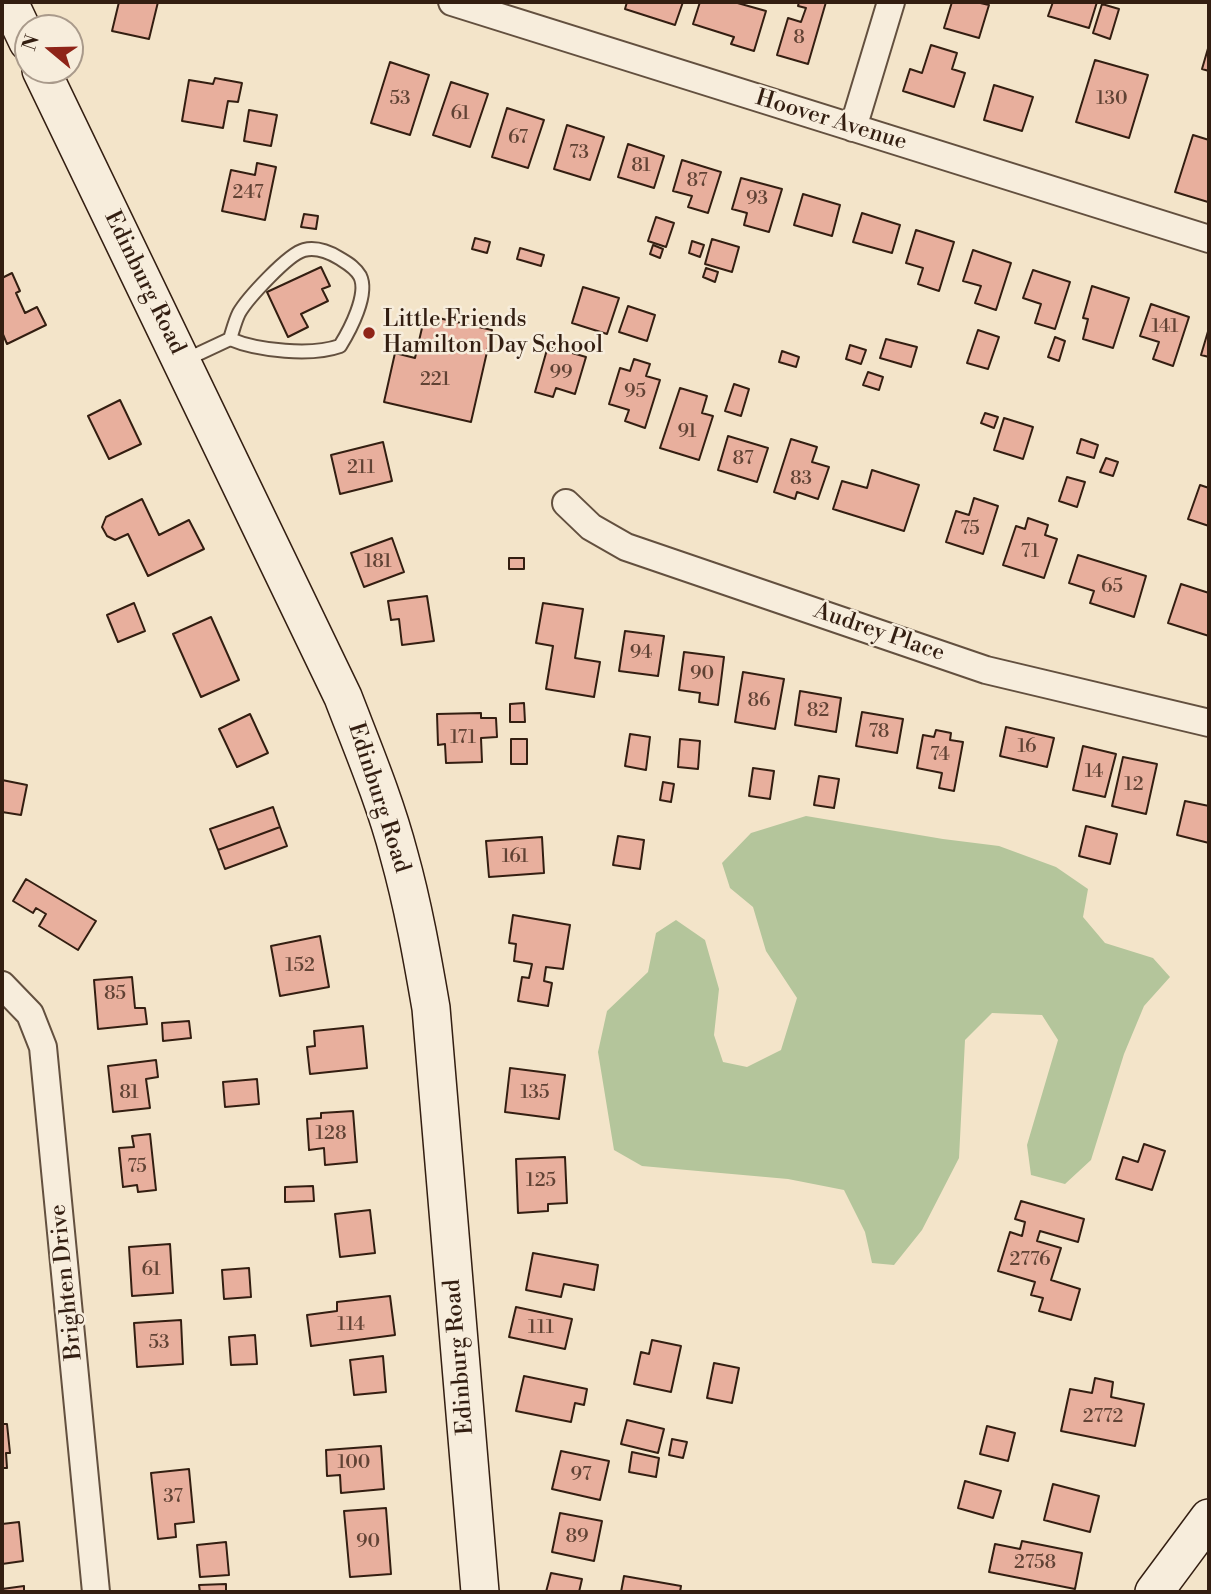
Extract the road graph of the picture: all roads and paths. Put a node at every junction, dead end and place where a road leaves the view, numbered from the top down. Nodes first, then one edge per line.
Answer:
1 (452, 2) edge
2 (891, 2) edge
3 (48, 84) edge
4 (853, 128) junction
5 (1209, 239) edge
6 (230, 339) junction
7 (182, 362) junction
8 (566, 502) dead end
9 (1209, 723) edge
10 (2, 985) edge
11 (1209, 1518) edge
12 (96, 1592) edge
13 (480, 1592) edge
14 (1154, 1592) edge

1 - 4 street, Hoover Avenue
2 - 4 street
3 - 7 main road, Edinburg Road
4 - 5 street, Hoover Avenue
6 - 6 lane
6 - 7 lane
7 - 13 main road, Edinburg Road
8 - 9 street, Audrey Place
10 - 12 street, Brighten Drive
11 - 14 main road

